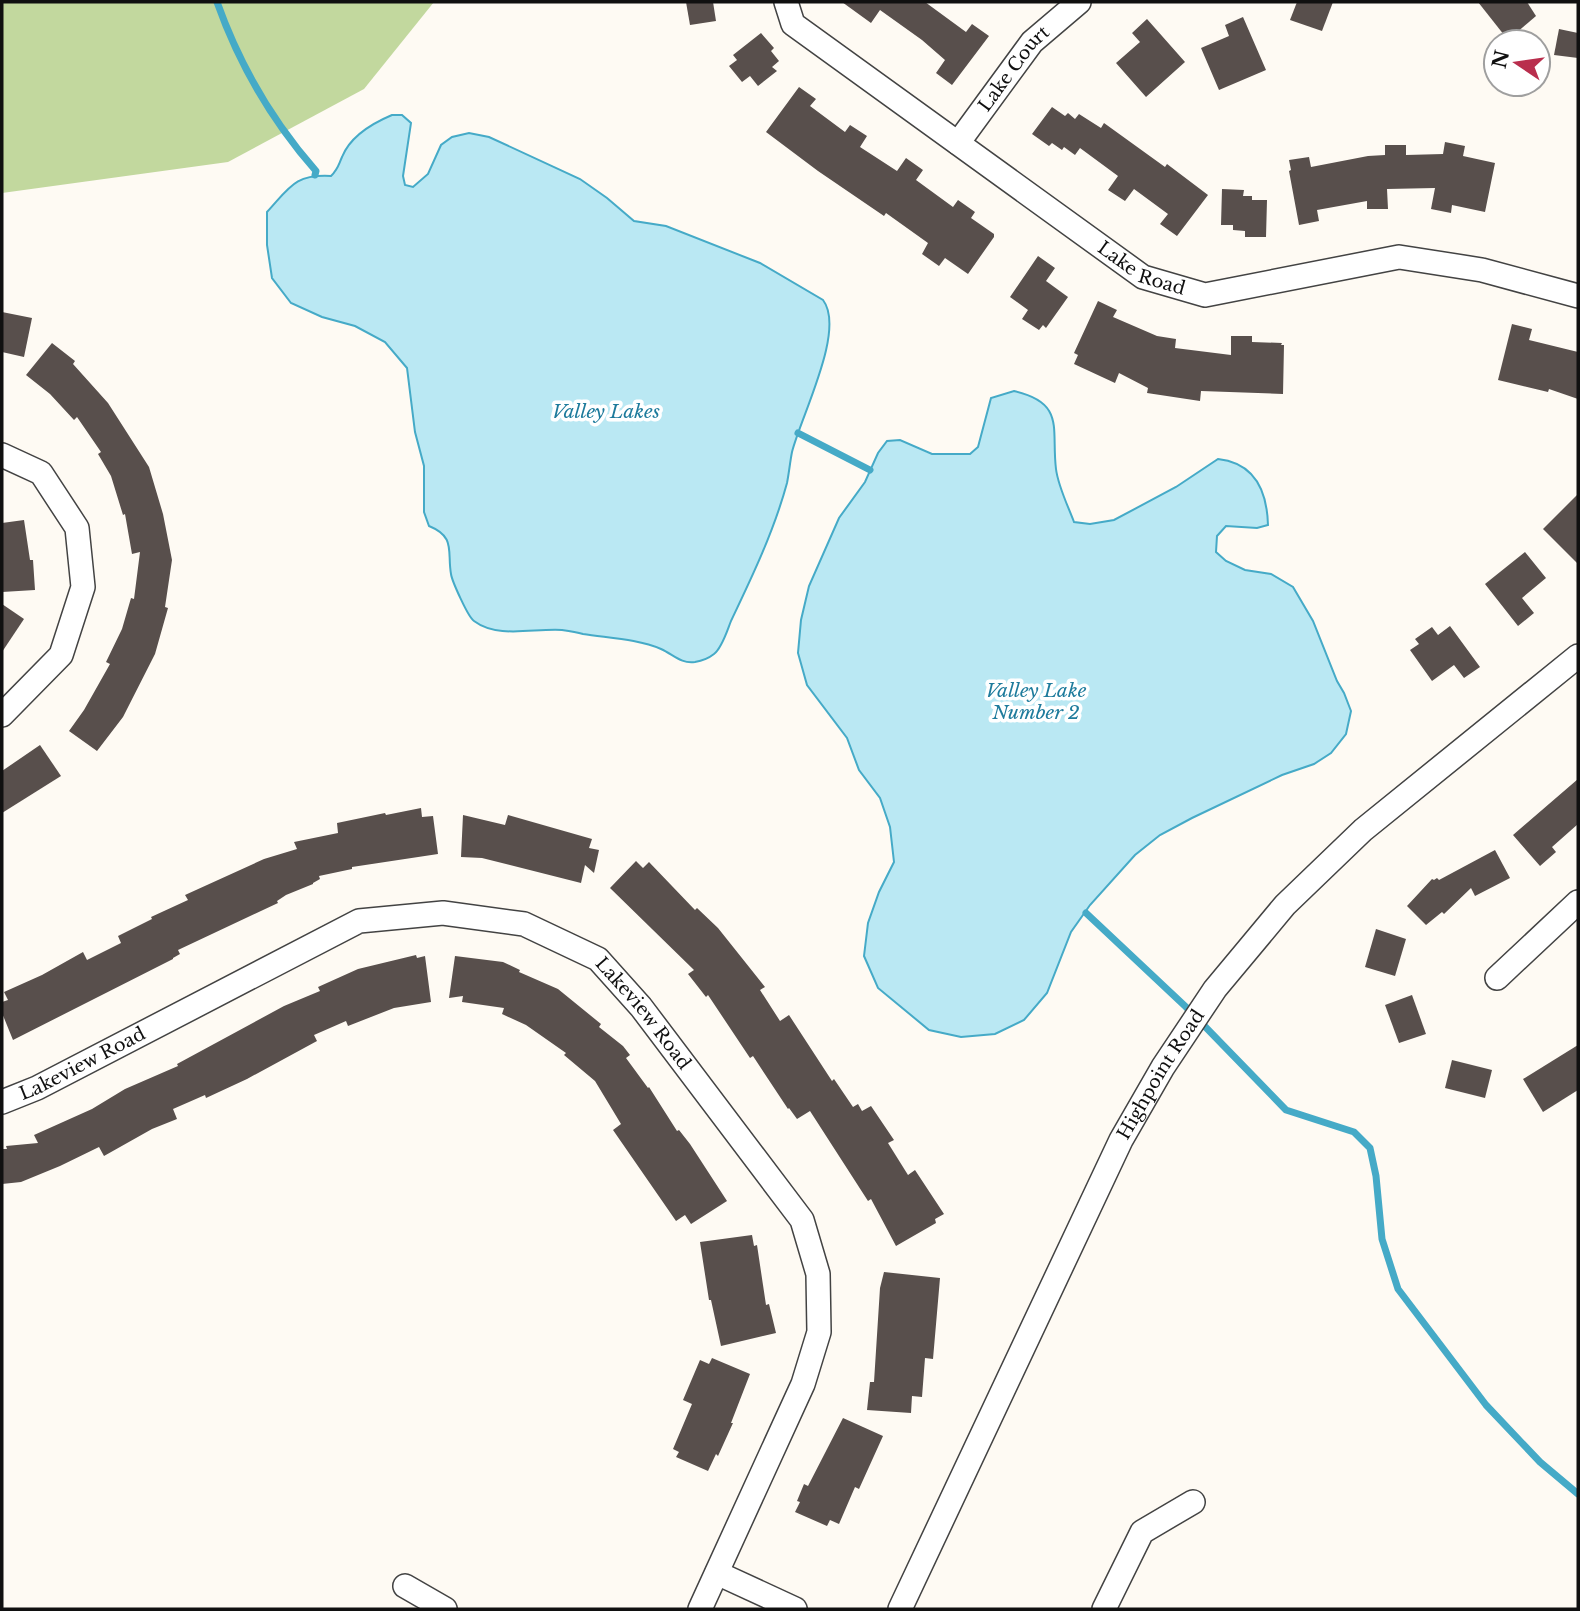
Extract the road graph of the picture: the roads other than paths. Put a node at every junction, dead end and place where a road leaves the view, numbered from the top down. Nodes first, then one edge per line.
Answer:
1 (786, 2) edge
2 (1079, 2) edge
3 (958, 143) junction
4 (1578, 296) edge
5 (2, 455) edge
6 (1578, 656) edge
7 (2, 715) edge
8 (1578, 902) edge
9 (1497, 978) dead end
10 (2, 1102) edge
11 (1193, 1502) dead end
12 (717, 1573) junction
13 (405, 1586) dead end
14 (445, 1609) edge
15 (700, 1609) edge
16 (795, 1609) edge
17 (900, 1609) edge
18 (1104, 1609) edge

1 - 3 street, Lake Road
2 - 3 street, Lake Court
3 - 4 street, Lake Road
5 - 7 street
6 - 17 street, Highpoint Road
8 - 9 street
10 - 12 street, Lakeview Road
11 - 18 street
12 - 15 street, Lakeview Road
12 - 16 street
13 - 14 street

